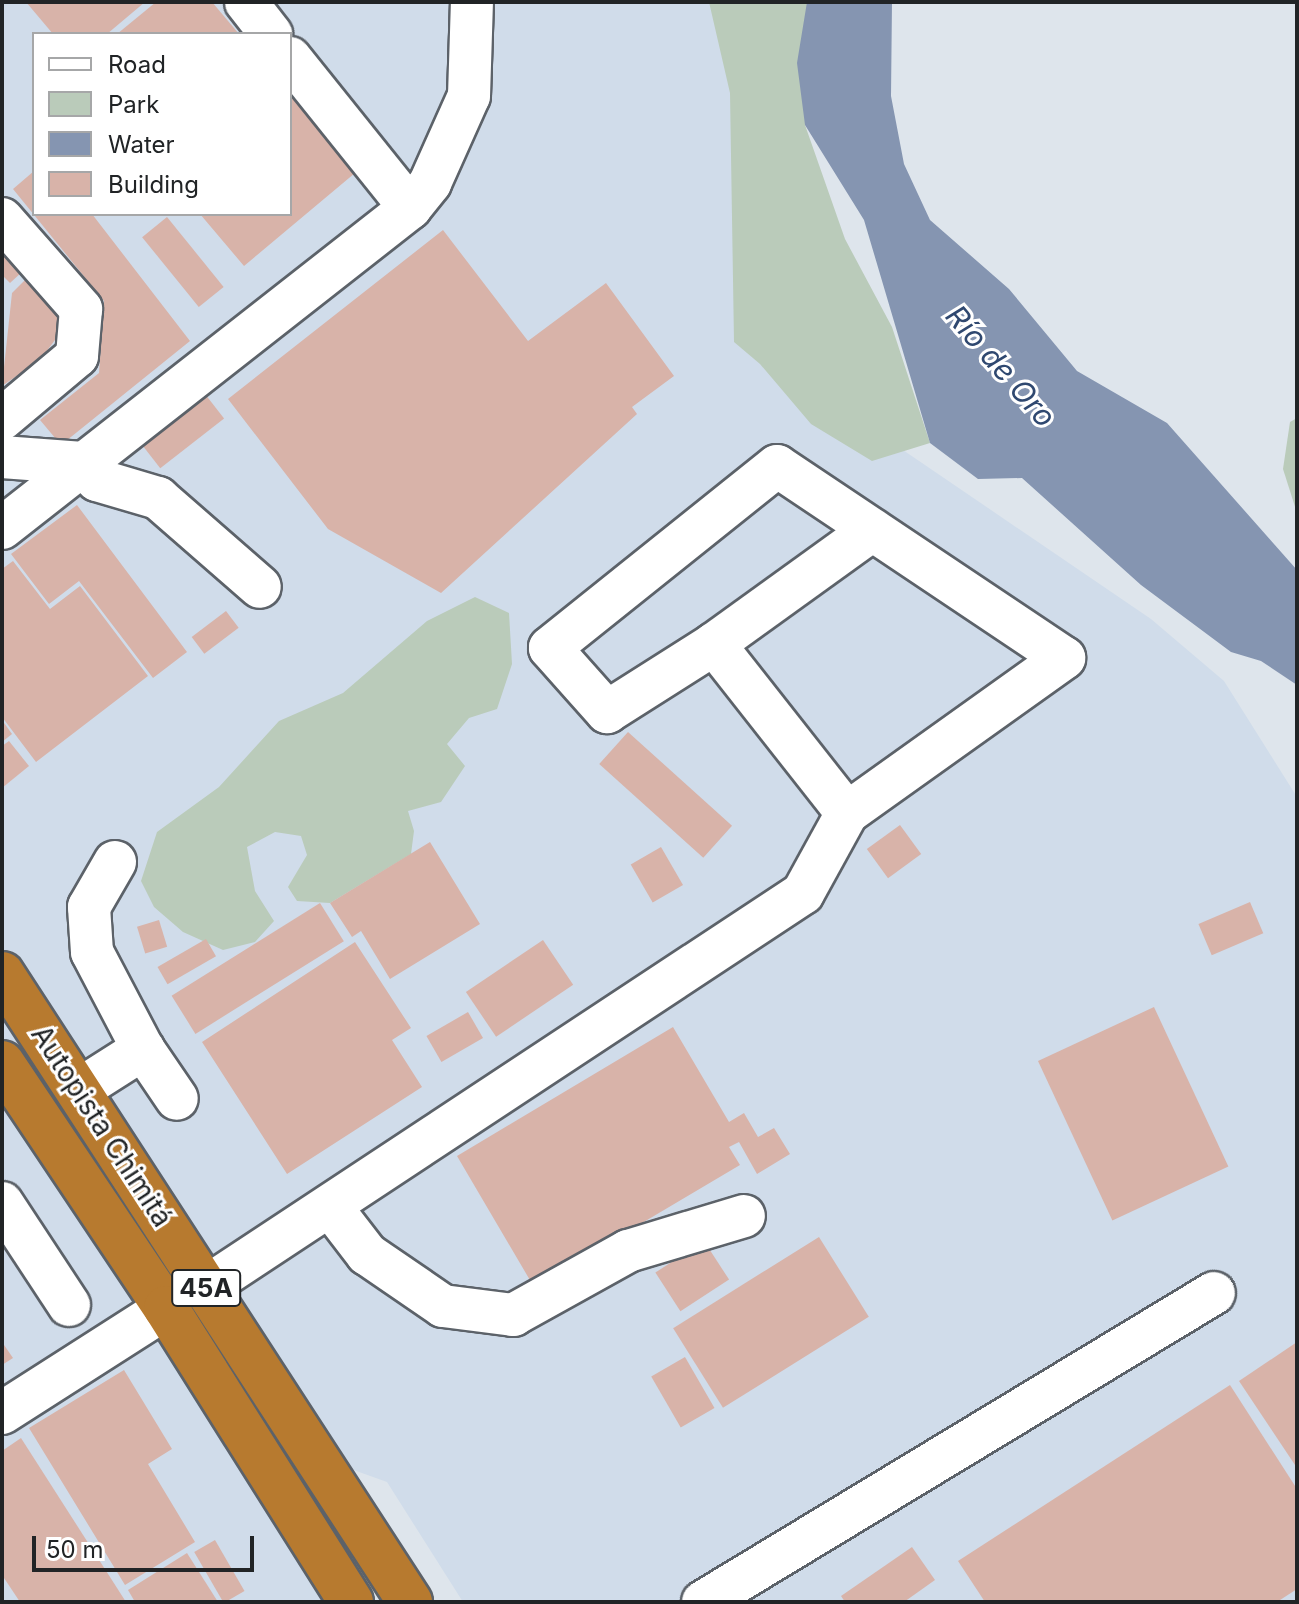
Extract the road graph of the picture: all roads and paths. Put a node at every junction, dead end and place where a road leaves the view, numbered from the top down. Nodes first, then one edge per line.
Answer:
1 (246, 2) edge
2 (472, 2) edge
3 (269, 32) edge
4 (292, 60) edge
5 (410, 208) junction
6 (2, 219) edge
7 (2, 419) edge
8 (2, 457) edge
9 (83, 463) junction
10 (2, 528) edge
11 (872, 530) junction
12 (260, 587) dead end
13 (714, 644) junction
14 (847, 813) junction
15 (115, 862) dead end
16 (2, 974) edge
17 (143, 1049) junction
18 (2, 1063) edge
19 (80, 1089) junction
20 (177, 1099) dead end
21 (2, 1203) edge
22 (330, 1206) junction
23 (744, 1216) dead end
24 (206, 1287) junction
25 (1214, 1293) dead end
26 (69, 1305) dead end
27 (166, 1308) junction
28 (2, 1413) edge
29 (351, 1602) edge
30 (410, 1602) edge
31 (703, 1602) edge

1 - 3 lane
2 - 5 lane
4 - 5 lane
5 - 9 lane
6 - 7 lane
8 - 9 lane
9 - 10 lane
9 - 12 lane
11 - 13 lane
11 - 13 lane
11 - 14 lane
13 - 14 lane
14 - 22 lane
15 - 17 lane
16 - 19 highway, Autopista Chimitá / 45A
17 - 19 lane
17 - 20 lane
18 - 27 highway, Autopista Chimitá / 45A
19 - 24 highway, Autopista Chimitá / 45A
21 - 26 lane
22 - 23 lane
22 - 24 lane
24 - 30 highway, Autopista Chimitá / 45A
25 - 31 lane
27 - 28 lane
27 - 29 highway, Autopista Chimitá / 45A

